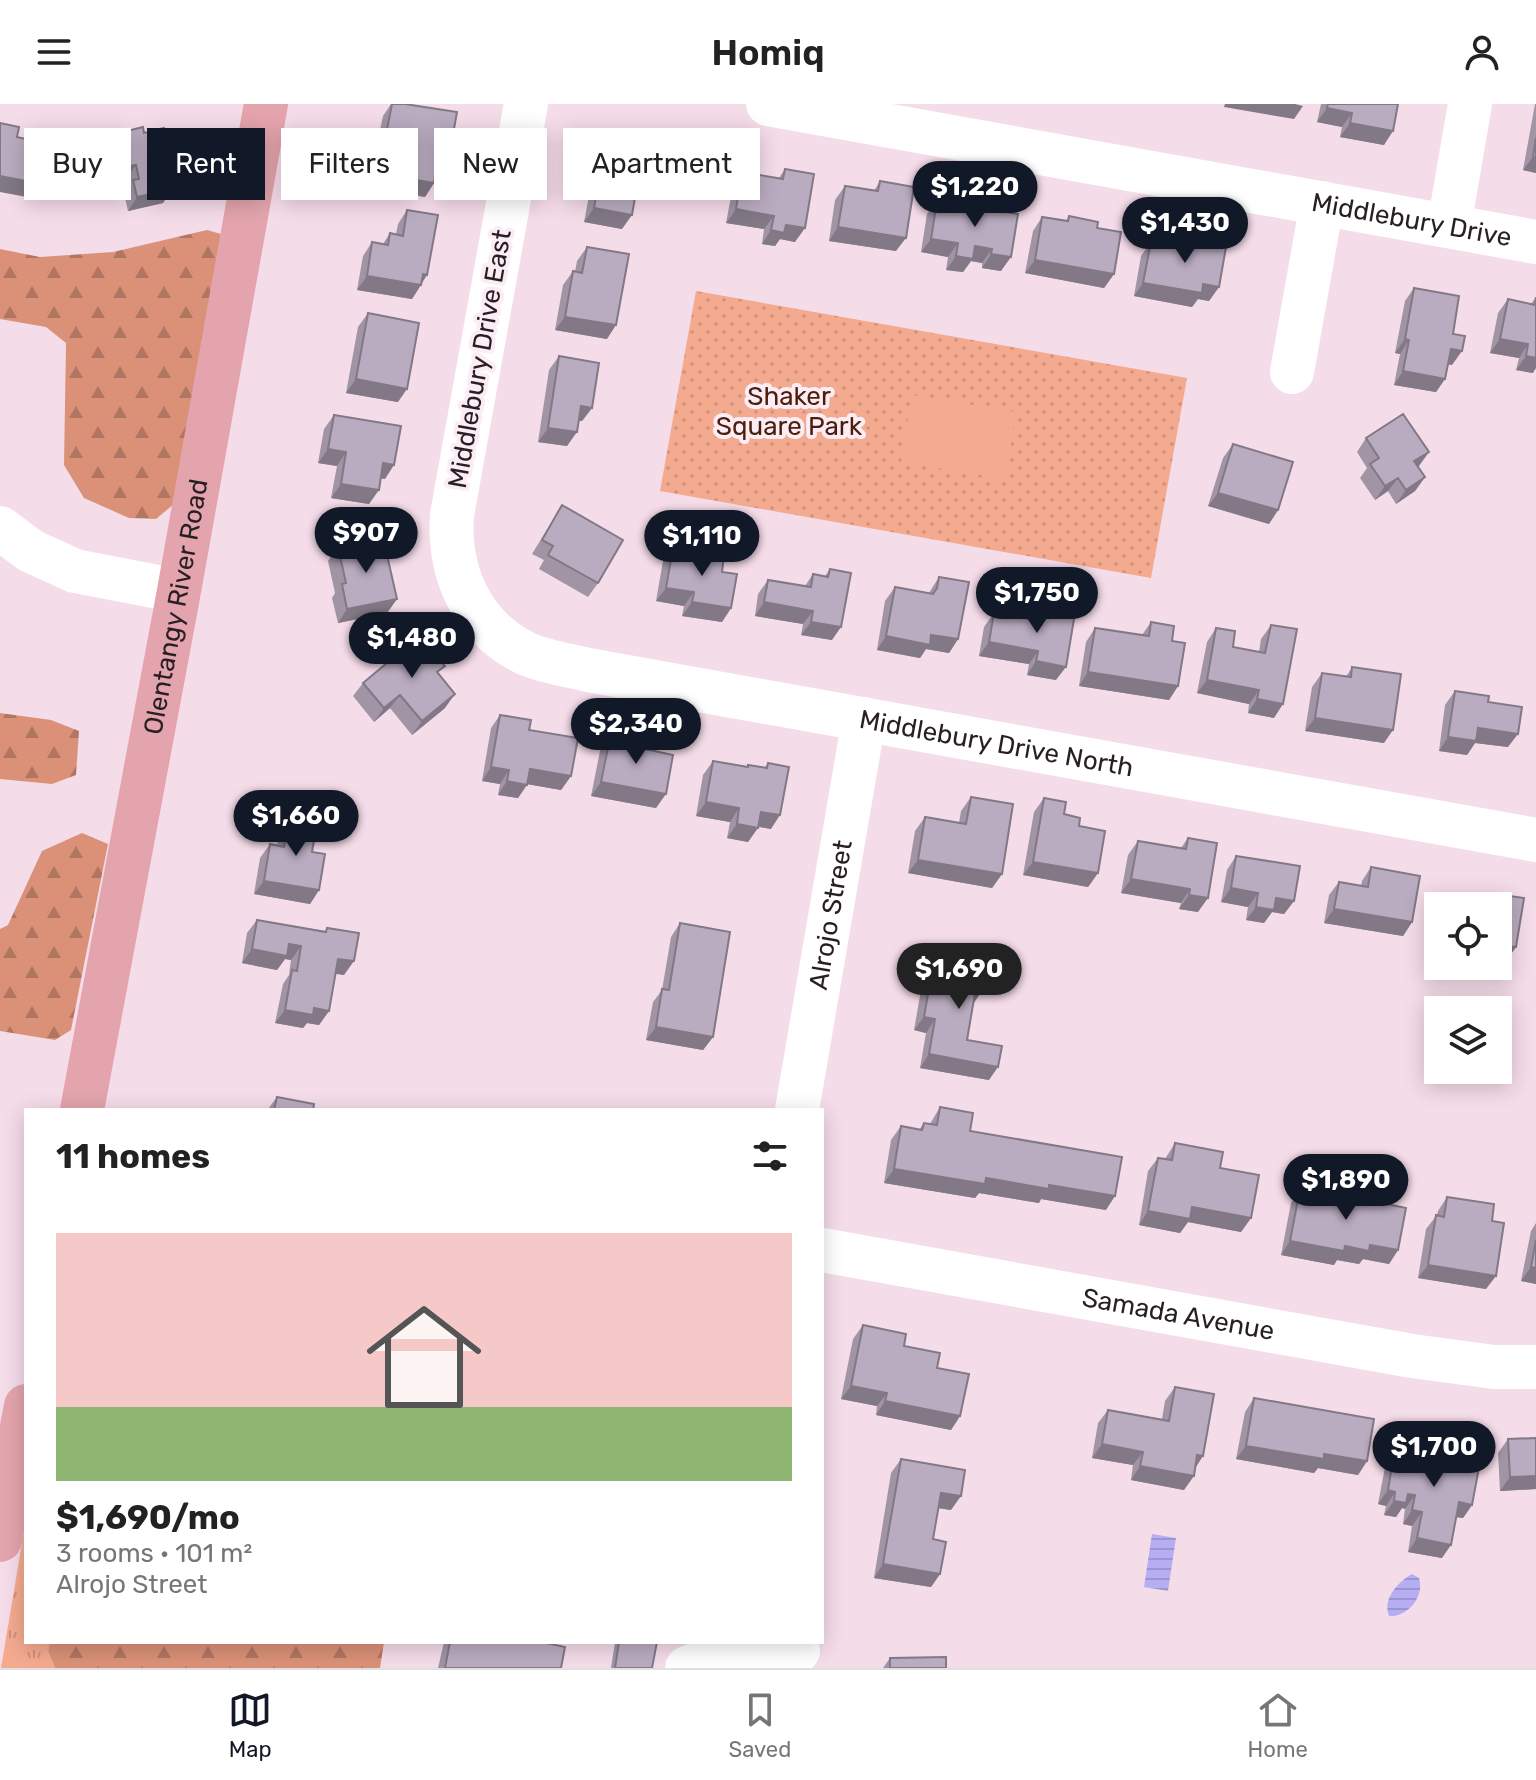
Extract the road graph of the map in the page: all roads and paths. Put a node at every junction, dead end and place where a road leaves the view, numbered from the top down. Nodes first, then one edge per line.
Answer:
1 (266, 104) edge
2 (526, 104) edge
3 (768, 104) edge
4 (1470, 104) edge
5 (1322, 203) junction
6 (1449, 226) junction
7 (1536, 242) edge
8 (1292, 372) dead end
9 (0, 528) edge
10 (179, 591) junction
11 (475, 610) joint
12 (864, 719) junction
13 (1536, 840) edge
14 (82, 1108) edge
15 (797, 1108) edge
16 (824, 1250) edge
17 (1536, 1367) edge
18 (24, 1416) edge
19 (0, 1540) edge
20 (798, 1654) edge
21 (687, 1668) edge

1 - 10 main road, Olentangy River Road
2 - 11 street, Middlebury Drive East
3 - 5 street, Middlebury Drive
4 - 6 street
5 - 6 street, Middlebury Drive
5 - 8 street
6 - 7 street, Middlebury Drive
9 - 10 street
10 - 14 main road, Olentangy River Road
11 - 12 street, Middlebury Drive North
12 - 13 street, Middlebury Drive North
12 - 15 street, Alrojo Street
16 - 17 street, Samada Avenue
18 - 19 main road
20 - 21 street

